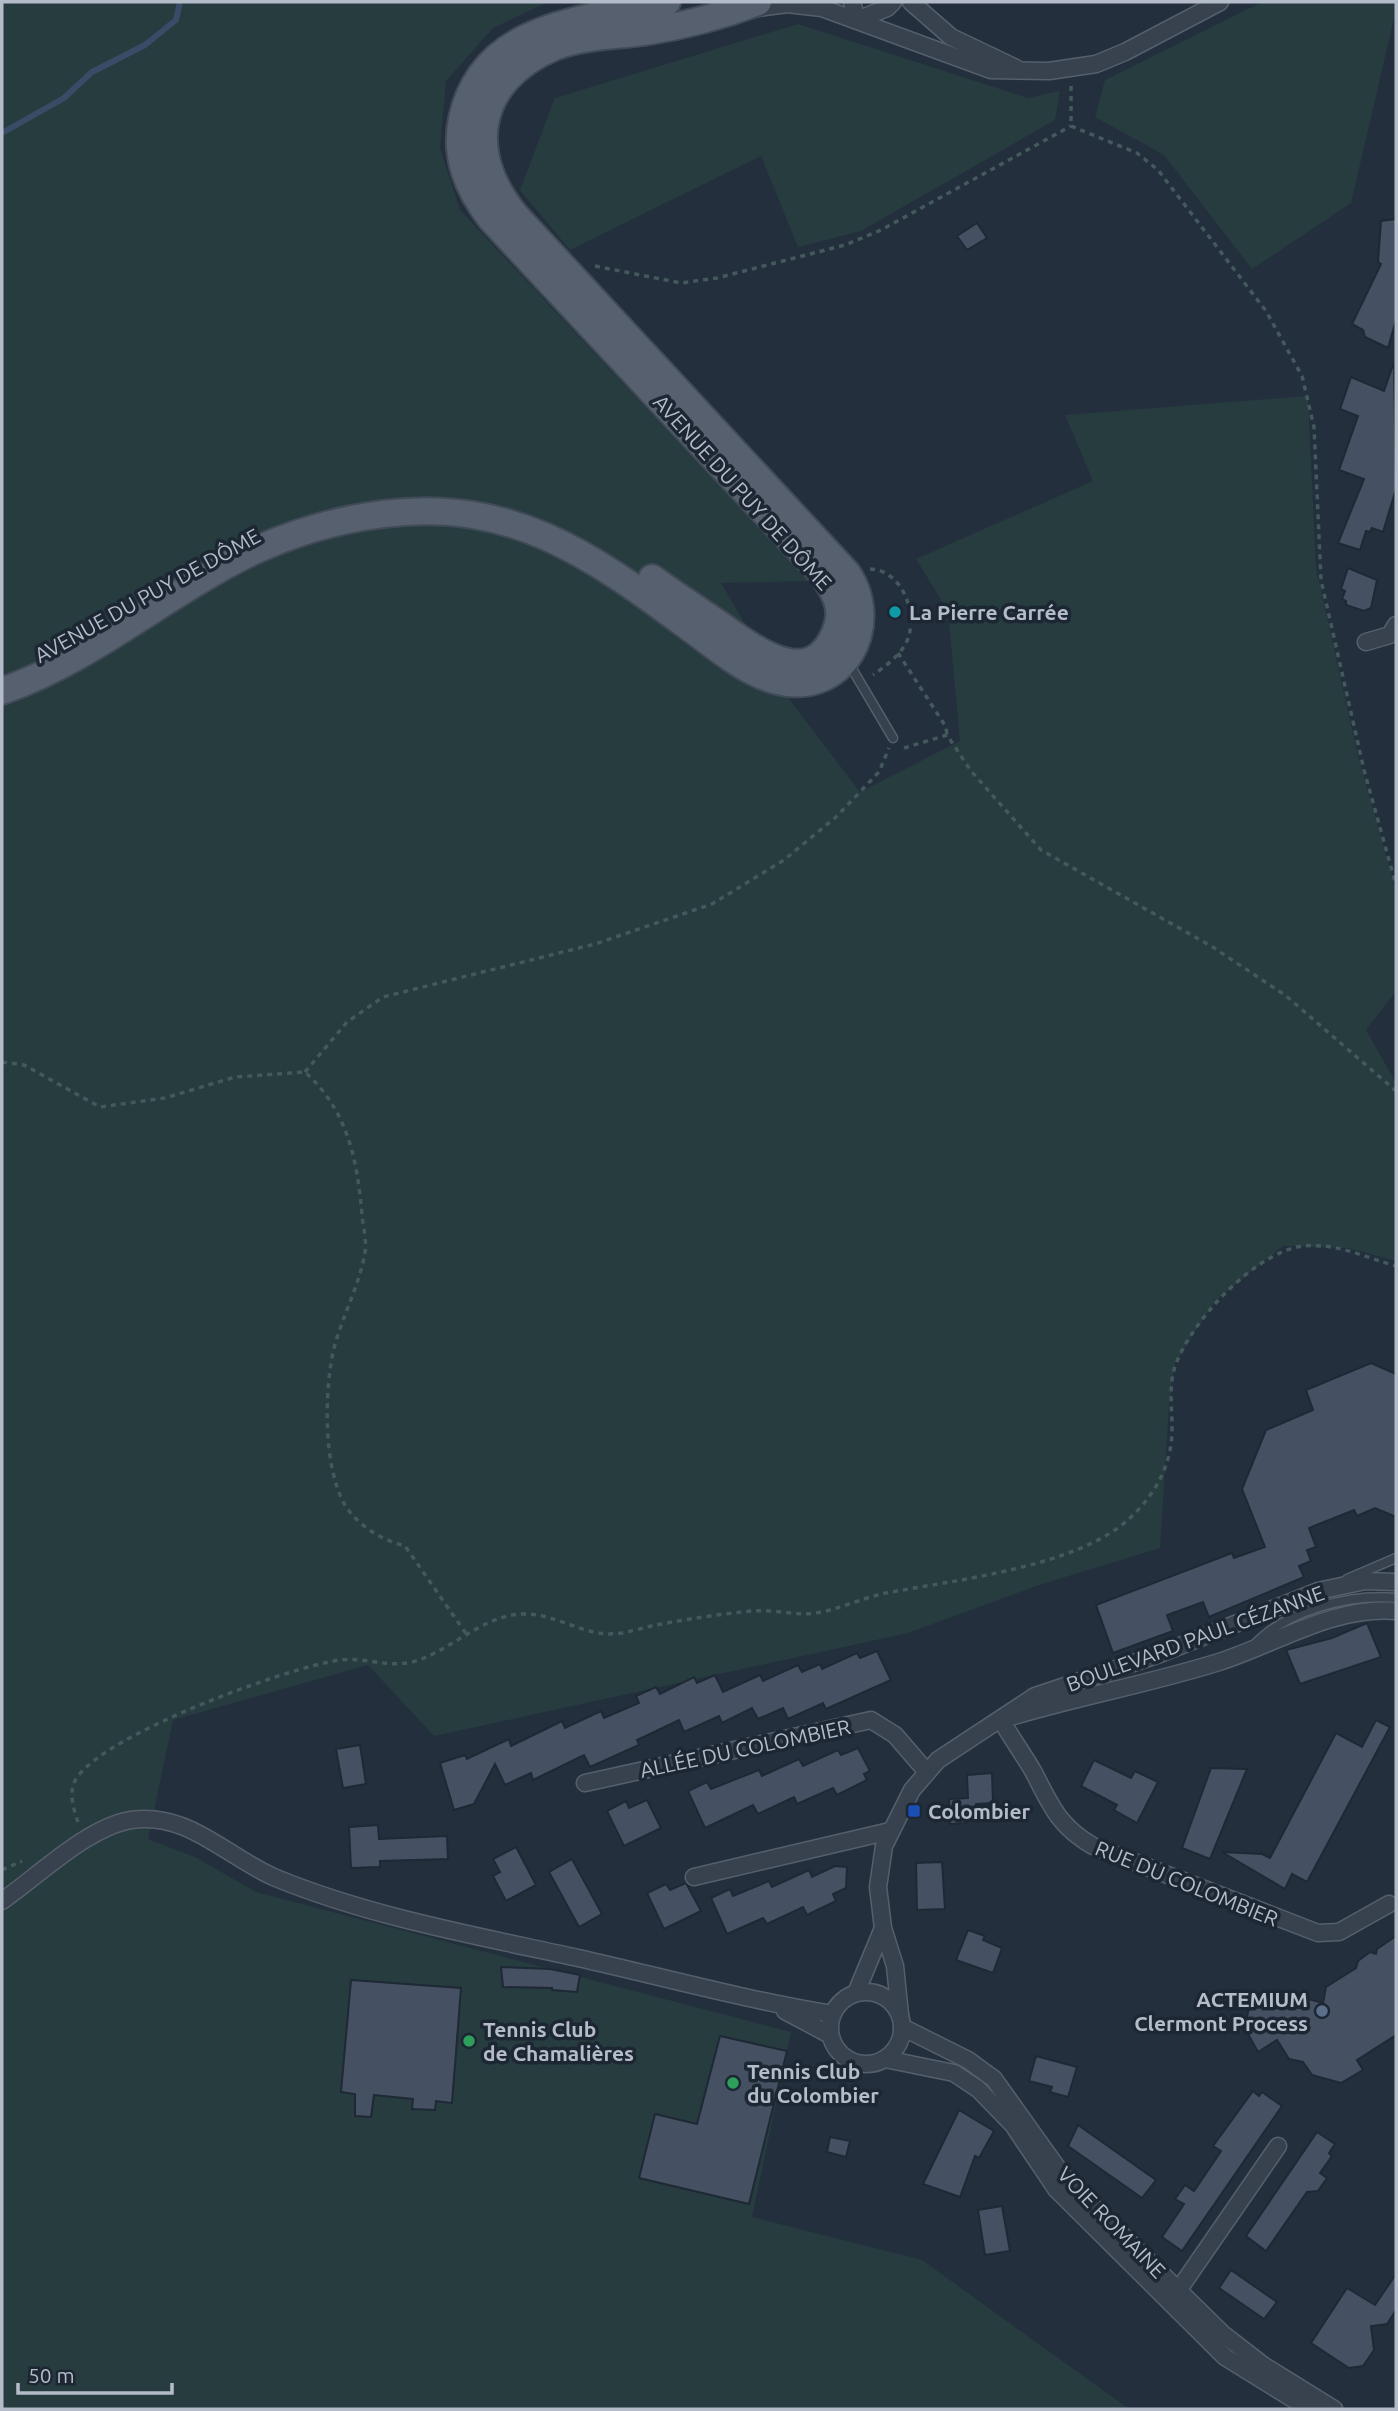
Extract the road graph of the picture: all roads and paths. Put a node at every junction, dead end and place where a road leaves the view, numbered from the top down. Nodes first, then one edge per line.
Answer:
1 (667, 2) edge
2 (758, 2) edge
3 (852, 2) edge
4 (893, 2) edge
5 (911, 2) edge
6 (1220, 2) edge
7 (732, 11) junction
8 (858, 20) junction
9 (1071, 70) junction
10 (1021, 71) junction
11 (1071, 126) junction
12 (562, 265) junction
13 (604, 326) junction
14 (848, 573) junction
15 (1396, 625) edge
16 (1366, 642) dead end
17 (839, 651) junction
18 (898, 653) junction
19 (2, 673) edge
20 (862, 682) junction
21 (2, 691) edge
22 (947, 736) junction
23 (893, 738) joint
24 (886, 754) junction
25 (1396, 885) edge
26 (2, 1062) edge
27 (305, 1072) junction
28 (1396, 1091) edge
29 (1396, 1266) edge
30 (1396, 1558) edge
31 (1396, 1582) edge
32 (1318, 1591) junction
33 (1396, 1598) edge
34 (1396, 1611) edge
35 (467, 1635) junction
36 (1246, 1653) junction
37 (1001, 1720) junction
38 (926, 1772) junction
39 (585, 1783) dead end
40 (890, 1831) junction
41 (83, 1842) junction
42 (694, 1877) dead end
43 (2, 1901) edge
44 (1389, 1904) dead end
45 (883, 1928) junction
46 (856, 1993) junction
47 (774, 2005) junction
48 (832, 2014) junction
49 (901, 2021) junction
50 (830, 2035) junction
51 (885, 2059) junction
52 (1278, 2146) dead end
53 (1174, 2296) junction
54 (1308, 2409) edge
55 (1334, 2409) edge

1 - 13 main road, AVENUE DU PUY DE DÔME
2 - 7 main road
3 - 8 street
4 - 8 street
5 - 10 street
6 - 9 street
7 - 8 street
7 - 12 main road
8 - 10 street
9 - 10 street
9 - 11 path
11 - 12 path
11 - 25 path
12 - 13 main road
13 - 14 main road, AVENUE DU PUY DE DÔME
13 - 17 main road, AVENUE DU PUY DE DÔME
14 - 17 main road, AVENUE DU PUY DE DÔME
14 - 18 path
15 - 16 street
17 - 19 main road, AVENUE DU PUY DE DÔME
17 - 20 lane
17 - 21 main road, AVENUE DU PUY DE DÔME
18 - 20 path
18 - 22 path
20 - 23 lane
22 - 24 path
22 - 28 path
23 - 24 path
24 - 27 path
26 - 27 path
27 - 35 path
29 - 35 path
30 - 32 lane
31 - 32 street, BOULEVARD PAUL CÉZANNE
32 - 37 street, BOULEVARD PAUL CÉZANNE
33 - 36 lane
34 - 36 street, BOULEVARD PAUL CÉZANNE
35 - 41 path
36 - 37 street, BOULEVARD PAUL CÉZANNE
37 - 38 street, BOULEVARD PAUL CÉZANNE
37 - 44 street, RUE DU COLOMBIER
38 - 39 street, ALLÉE DU COLOMBIER
38 - 40 street, BOULEVARD PAUL CÉZANNE
40 - 42 street
40 - 45 street, BOULEVARD PAUL CÉZANNE
41 - 43 street
41 - 47 street
45 - 46 street, BOULEVARD PAUL CÉZANNE
45 - 49 street, BOULEVARD PAUL CÉZANNE
46 - 48 street
46 - 49 street
47 - 48 street
47 - 50 street
48 - 50 street
49 - 51 street
49 - 53 street, VOIE ROMAINE
50 - 51 street
51 - 53 street, VOIE ROMAINE
52 - 53 street
53 - 54 street, VOIE ROMAINE
53 - 55 street, VOIE ROMAINE

